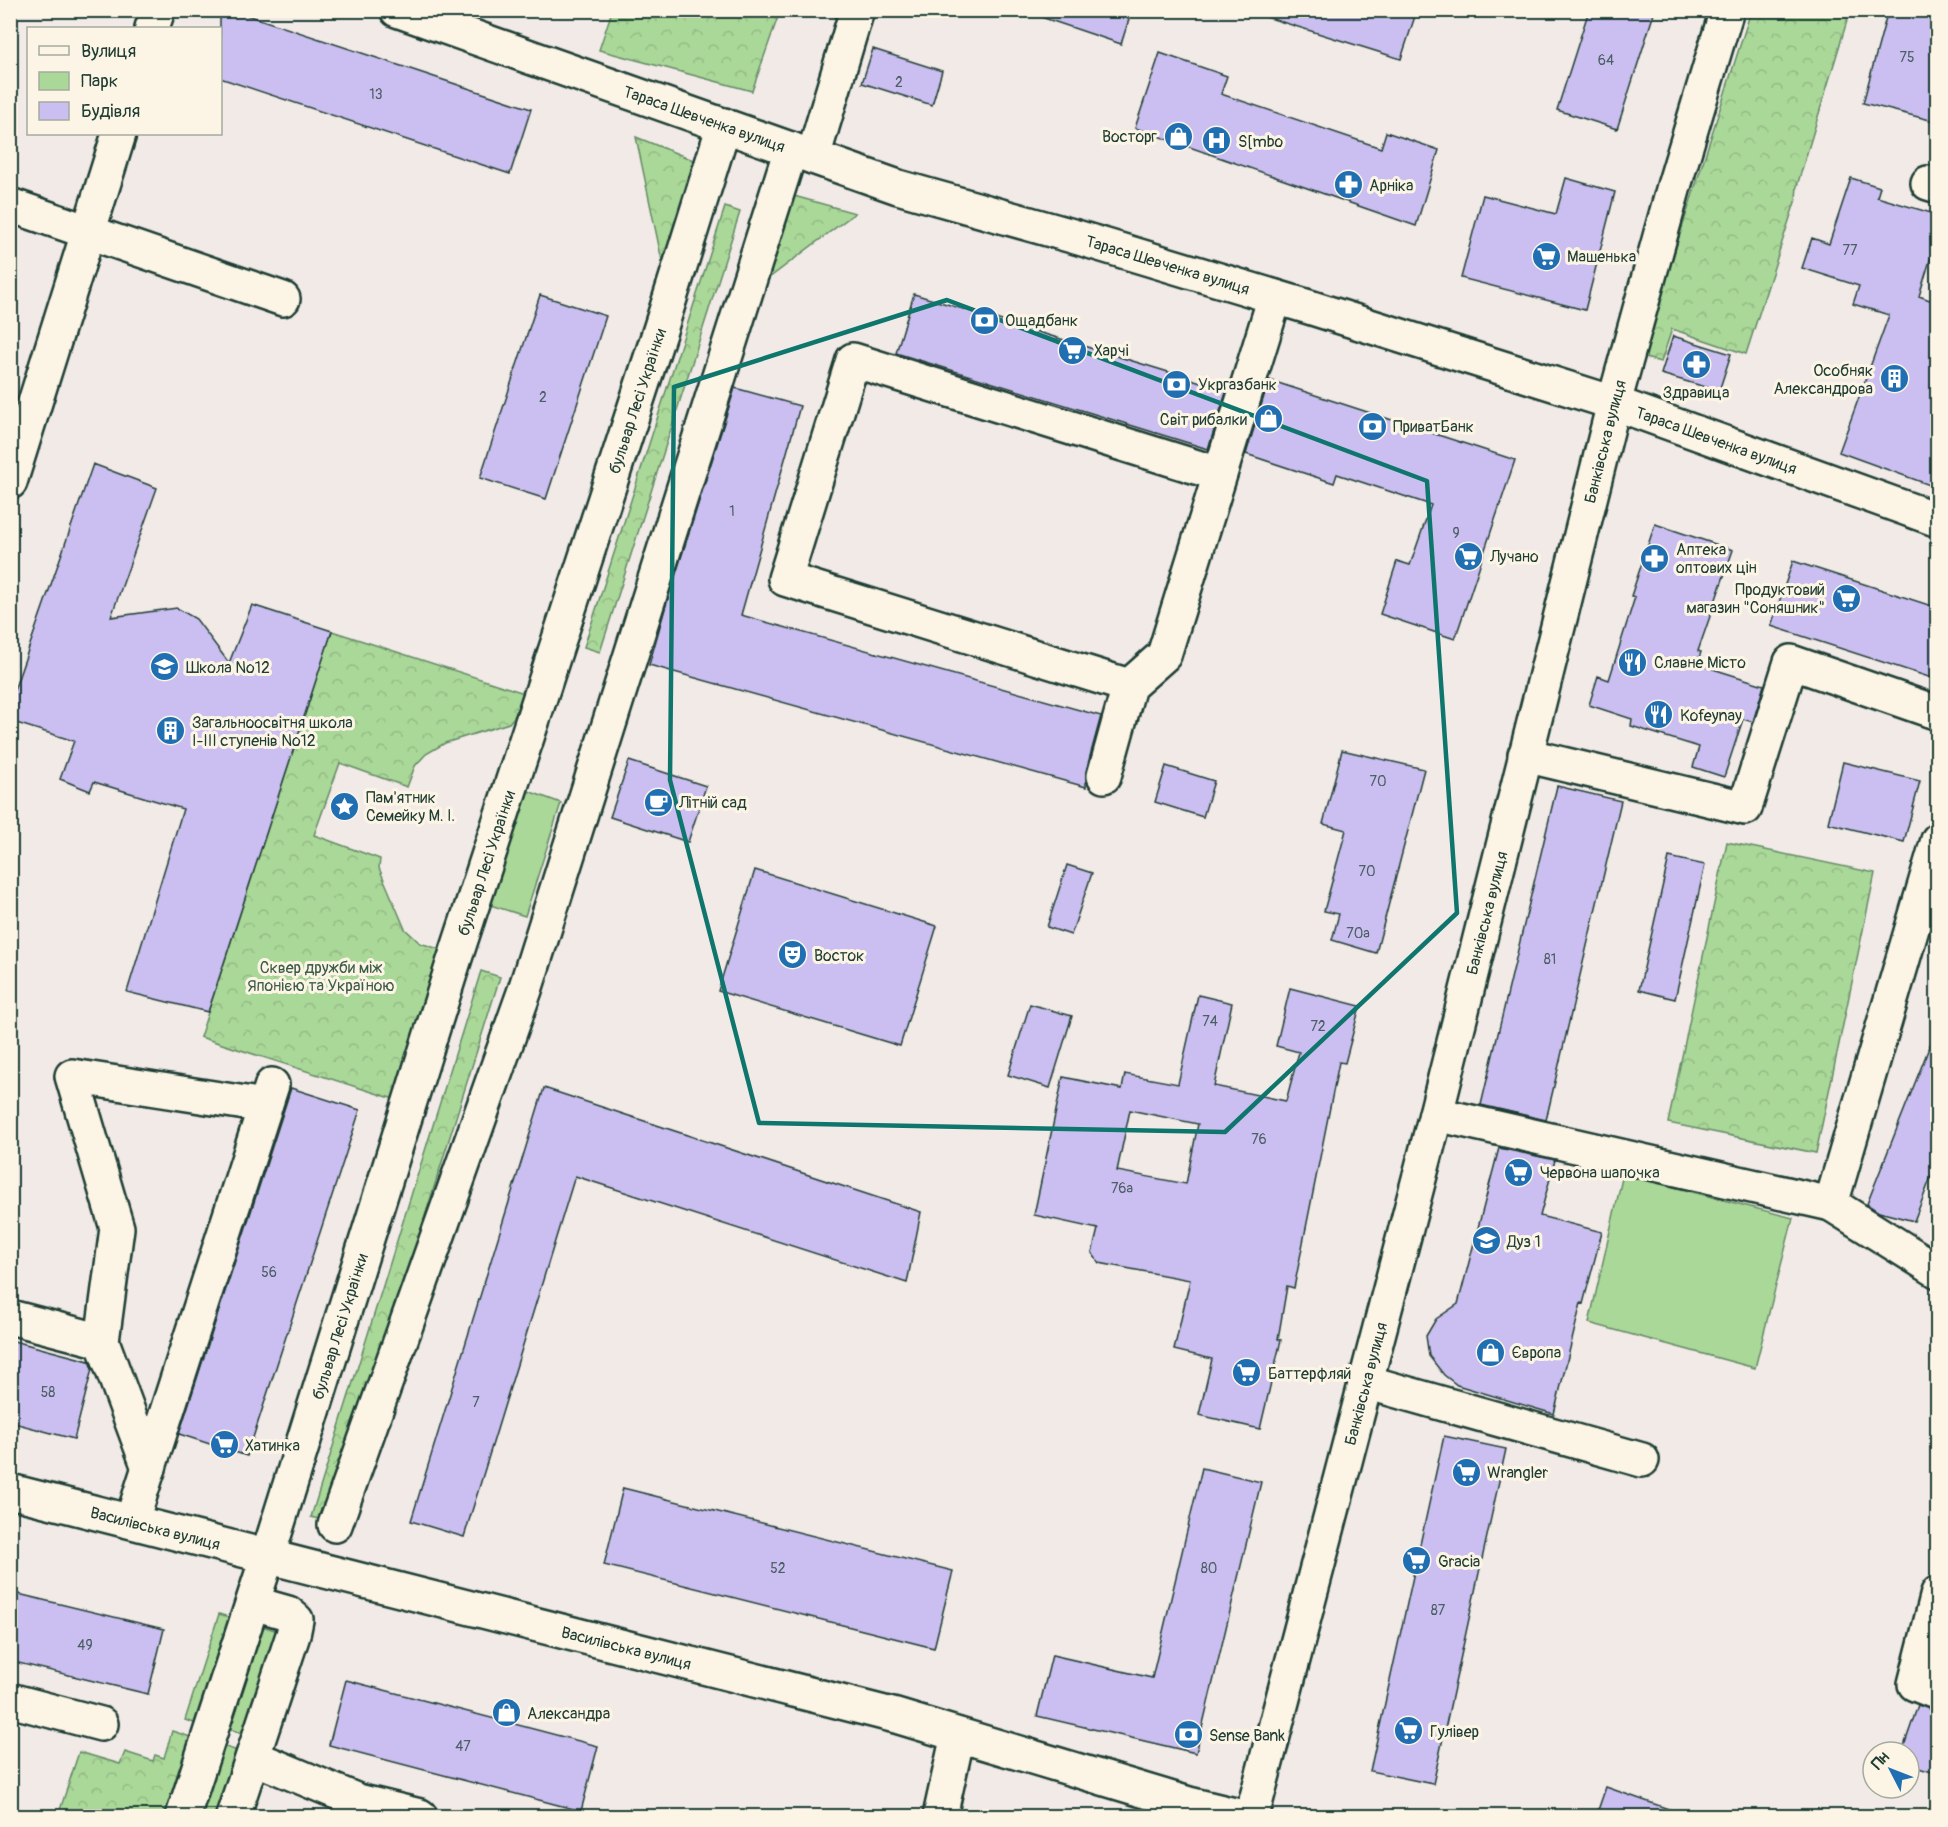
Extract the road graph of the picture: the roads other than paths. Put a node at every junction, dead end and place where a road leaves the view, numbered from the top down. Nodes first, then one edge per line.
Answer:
1 (158, 10) edge
2 (397, 10) edge
3 (857, 10) edge
4 (1727, 10) edge
5 (152, 27) edge
6 (724, 125) junction
7 (119, 135) edge
8 (802, 153) junction
9 (10, 205) edge
10 (88, 231) junction
11 (1275, 297) junction
12 (283, 299) dead end
13 (1614, 403) junction
14 (1220, 474) junction
15 (10, 482) edge
16 (1938, 520) edge
17 (1129, 686) junction
18 (1938, 713) edge
19 (1525, 754) junction
20 (1104, 776) dead end
21 (1938, 840) edge
22 (1436, 1114) junction
23 (1831, 1204) junction
24 (1938, 1271) edge
25 (10, 1317) edge
26 (102, 1341) junction
27 (1366, 1382) junction
28 (1642, 1460) dead end
29 (149, 1468) junction
30 (10, 1491) edge
31 (132, 1520) junction
32 (335, 1526) dead end
33 (268, 1555) junction
34 (1938, 1593) edge
35 (253, 1603) junction
36 (1938, 1693) edge
37 (10, 1700) edge
38 (101, 1724) dead end
39 (209, 1732) junction
40 (958, 1735) junction
41 (254, 1752) junction
42 (183, 1816) edge
43 (233, 1816) edge
44 (420, 1816) edge
45 (940, 1816) edge
46 (1239, 1816) edge
47 (1252, 1816) edge

1 - 5 street
2 - 6 street, Тараса Шевченка вулиця
3 - 8 street
4 - 13 street, Банківська вулиця
6 - 8 street, Тараса Шевченка вулиця
6 - 33 street, бульвар Лесі Українки
7 - 10 street
8 - 11 street, Тараса Шевченка вулиця
8 - 32 street
9 - 10 street
10 - 12 street
10 - 15 street
11 - 13 street, Тараса Шевченка вулиця
11 - 14 street
13 - 16 street, Тараса Шевченка вулиця
13 - 19 street, Банківська вулиця
14 - 17 street
14 - 17 street
17 - 20 street
18 - 19 street
19 - 22 street, Банківська вулиця
21 - 23 street
22 - 23 street
22 - 27 street, Банківська вулиця
23 - 24 street
25 - 26 street
26 - 29 street
26 - 29 street
27 - 28 street
27 - 47 street, Банківська вулиця
29 - 31 street
30 - 31 street, Василівська вулиця
31 - 33 street, Василівська вулиця
33 - 35 street, бульвар Лесі Українки
33 - 40 street, Василівська вулиця
34 - 36 street
35 - 39 street, бульвар Лесі Українки
35 - 41 street
37 - 38 street
39 - 41 street
39 - 42 street, бульвар Лесі Українки
40 - 45 street
40 - 46 street, Василівська вулиця
41 - 43 street
41 - 44 street

